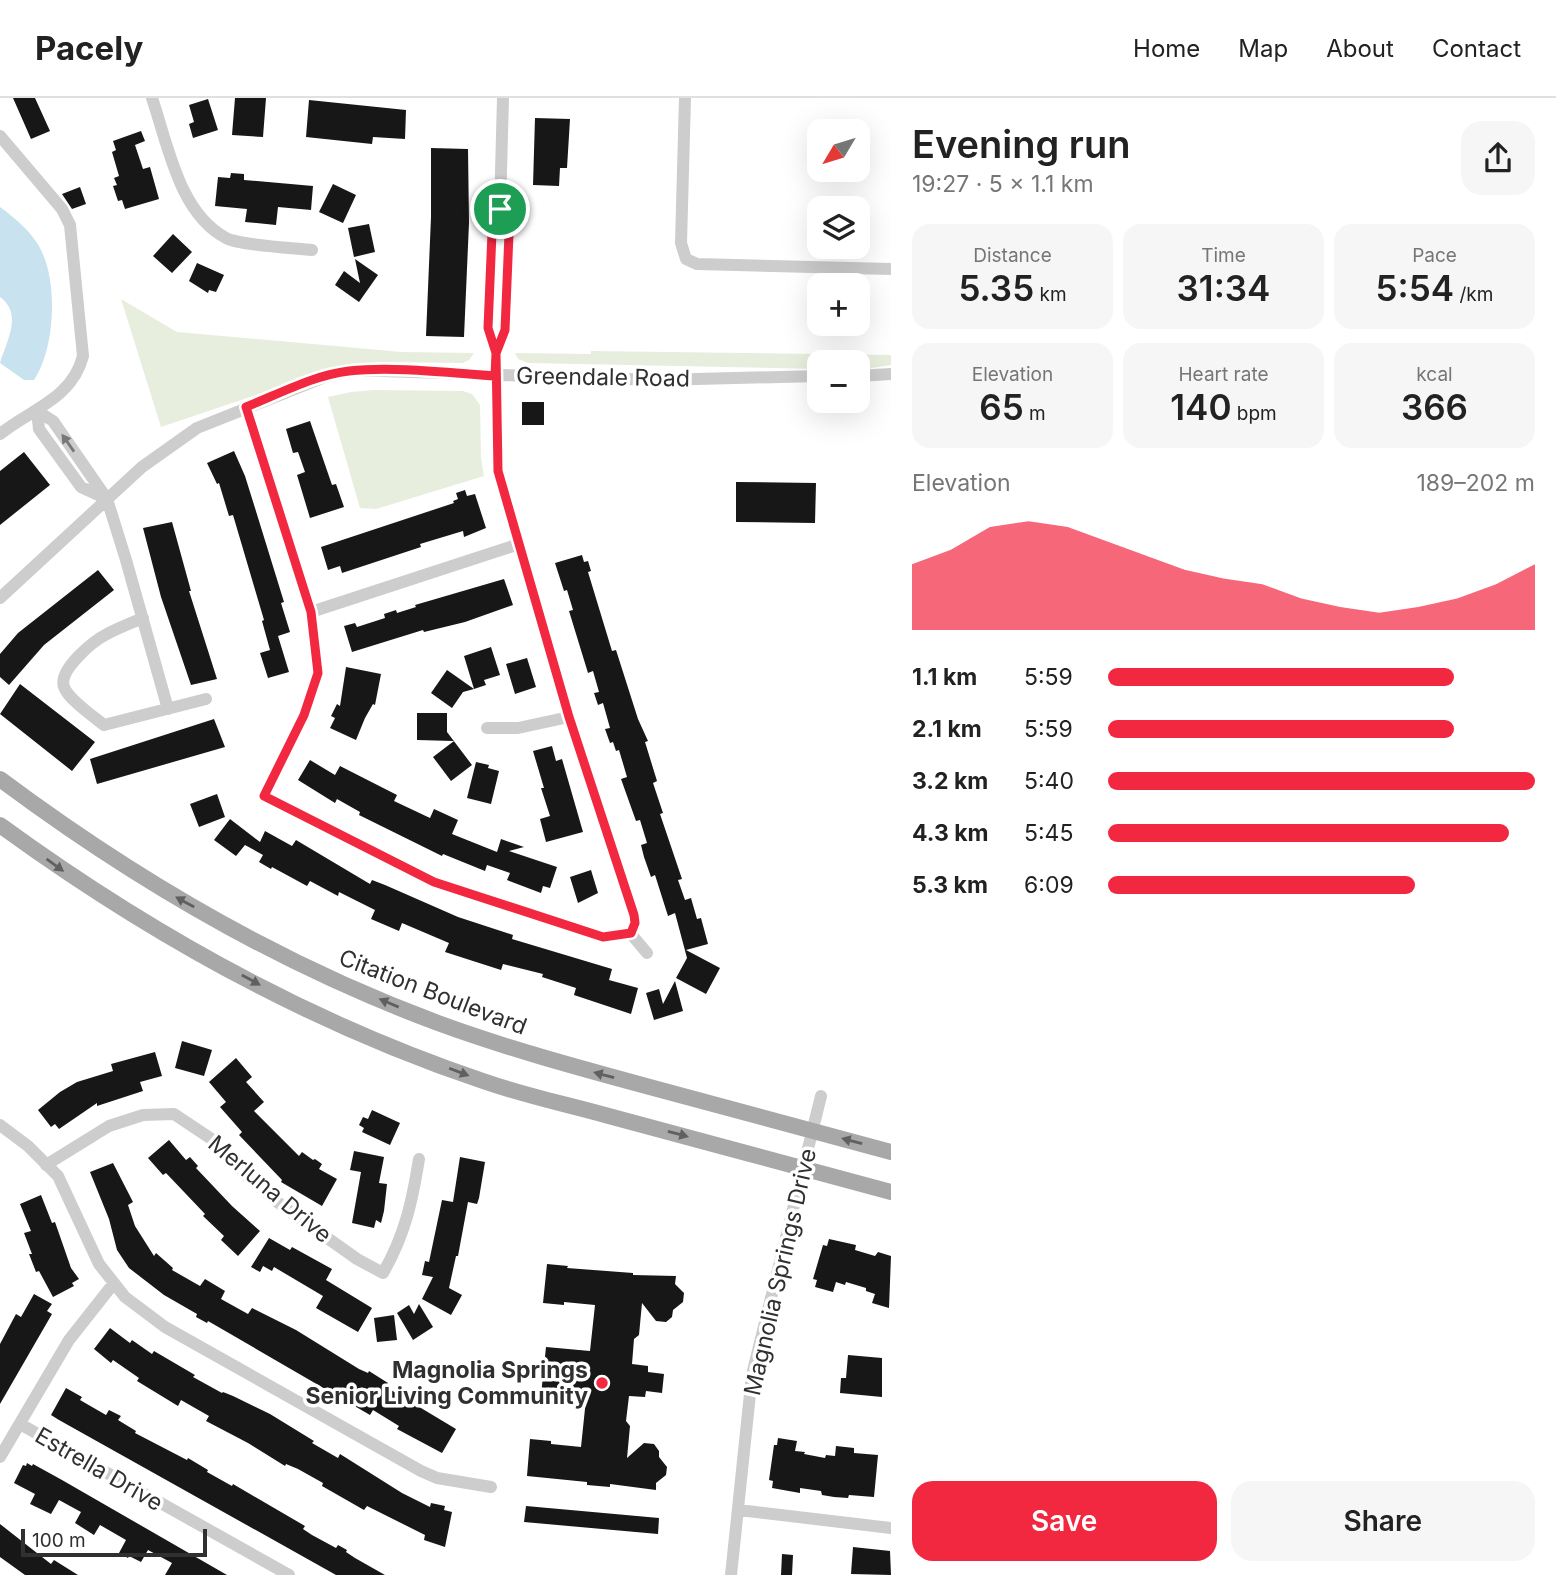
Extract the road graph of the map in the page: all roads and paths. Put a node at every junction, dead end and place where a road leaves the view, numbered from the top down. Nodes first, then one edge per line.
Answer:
1 (152, 98) edge
2 (503, 98) edge
3 (684, 98) edge
4 (0, 135) edge
5 (312, 250) dead end
6 (891, 269) edge
7 (891, 374) edge
8 (870, 375) edge
9 (495, 376) junction
10 (807, 376) edge
11 (246, 407) junction
12 (37, 411) junction
13 (0, 434) edge
14 (107, 499) junction
15 (519, 544) junction
16 (0, 598) edge
17 (311, 612) junction
18 (143, 618) junction
19 (206, 699) dead end
20 (168, 709) junction
21 (569, 717) junction
22 (487, 728) dead end
23 (0, 779) edge
24 (0, 825) edge
25 (631, 933) junction
26 (647, 953) dead end
27 (821, 1096) dead end
28 (0, 1125) edge
29 (812, 1131) junction
30 (891, 1152) edge
31 (418, 1159) dead end
32 (47, 1165) junction
33 (803, 1168) junction
34 (891, 1192) edge
35 (114, 1283) junction
36 (20, 1424) junction
37 (0, 1457) edge
38 (491, 1487) dead end
39 (739, 1510) junction
40 (891, 1528) edge
41 (289, 1575) edge
42 (731, 1575) edge

1 - 5 street
2 - 9 street
3 - 6 street
4 - 12 street
7 - 8 street
9 - 10 street, Greendale Road
9 - 11 street, Greendale Road
9 - 15 street
11 - 14 street, Greendale Road
11 - 17 street
12 - 13 street
12 - 14 street
14 - 16 street, Greendale Road
14 - 18 street
15 - 17 street
15 - 21 street
17 - 25 street
18 - 20 street
18 - 20 street
19 - 20 street
21 - 22 street
21 - 25 street
29 -> 23 main road, Citation Boulevard
24 -> 33 main road
25 - 26 street
27 - 29 street, Magnolia Springs Drive
28 - 32 street
30 -> 29 main road, Citation Boulevard
29 - 33 street, Magnolia Springs Drive
31 - 32 street, Merluna Drive
32 - 35 street
33 - 34 main road
33 - 39 street, Magnolia Springs Drive
35 - 36 street
35 - 38 street
36 - 37 street
36 - 41 street, Estrella Drive
39 - 40 street
39 - 42 street, Magnolia Springs Drive

